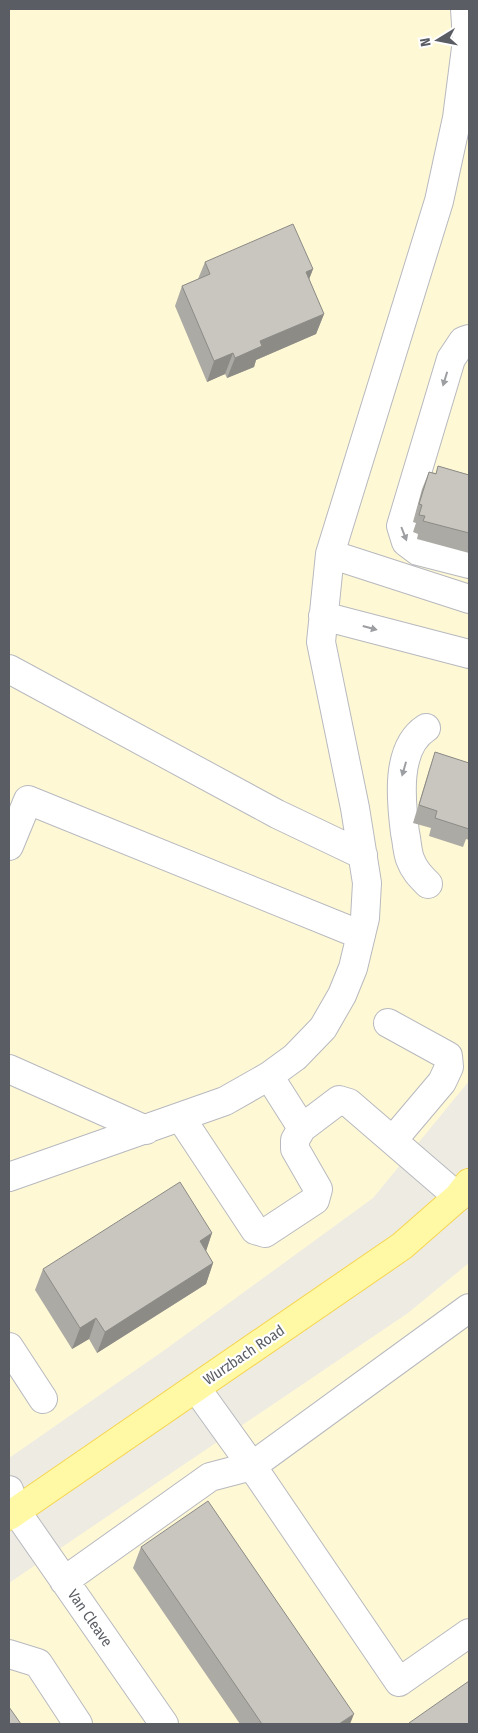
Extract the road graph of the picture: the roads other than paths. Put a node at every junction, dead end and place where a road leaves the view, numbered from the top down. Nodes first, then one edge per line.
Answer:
1 (465, 9) edge
2 (469, 339) edge
3 (330, 554) junction
4 (469, 564) edge
5 (469, 598) edge
6 (323, 616) junction
7 (469, 654) edge
8 (9, 669) edge
9 (426, 728) dead end
10 (9, 846) edge
11 (363, 855) junction
12 (428, 884) dead end
13 (361, 935) junction
14 (388, 1022) dead end
15 (9, 1069) edge
16 (269, 1076) junction
17 (181, 1118) junction
18 (302, 1128) junction
19 (146, 1130) junction
20 (393, 1140) junction
21 (9, 1177) edge
22 (464, 1190) edge
23 (469, 1308) edge
24 (9, 1347) edge
25 (196, 1388) junction
26 (43, 1399) dead end
27 (252, 1466) junction
28 (11, 1506) edge
29 (64, 1581) junction
30 (469, 1633) edge
31 (9, 1654) edge
32 (78, 1724) edge
33 (164, 1724) edge

1 - 3 street
2 -> 4 street
3 - 5 street
3 - 6 street
6 -> 7 street
6 - 11 street
8 - 11 street
9 -> 12 street
10 - 13 street
11 - 13 street
13 - 16 street
14 - 20 street
15 - 19 street
16 - 17 street
16 - 18 street
17 - 18 street
17 - 19 street
18 - 20 street
19 - 21 street
20 - 22 street
22 - 25 main road, Wurzbach Road
23 - 27 street
24 - 26 street
25 - 27 street
25 - 28 main road, Wurzbach Road
27 - 29 street
27 - 30 street
28 - 29 street, Van Cleave
29 - 33 street, Van Cleave
31 - 32 street

